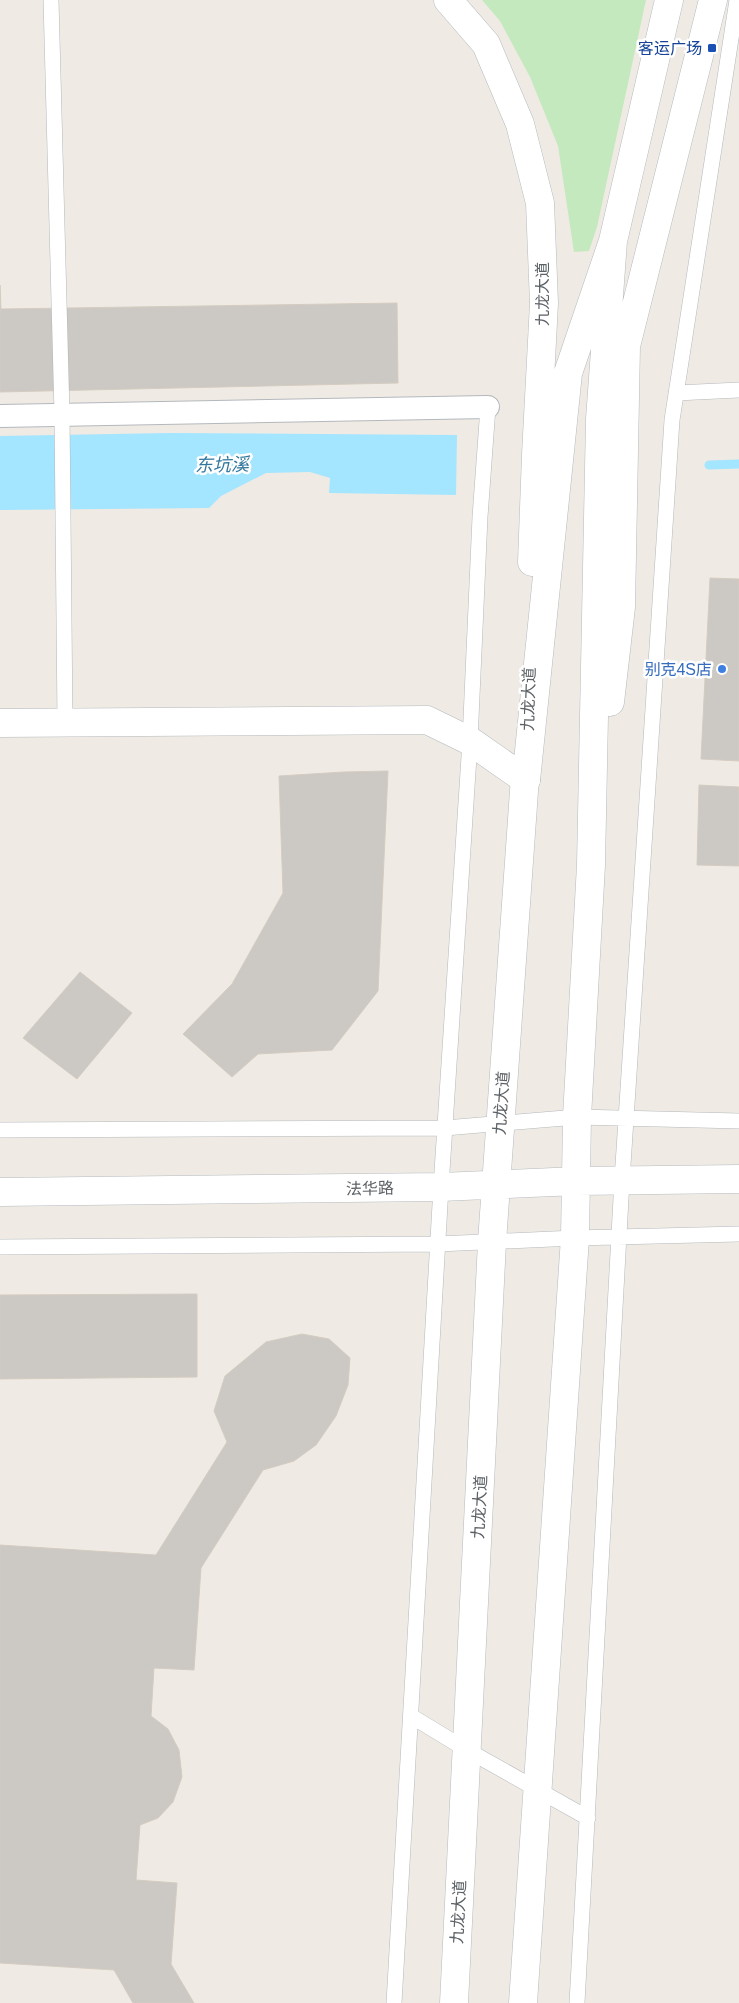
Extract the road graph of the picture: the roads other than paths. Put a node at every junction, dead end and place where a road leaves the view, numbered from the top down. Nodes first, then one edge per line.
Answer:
1 (51, 0) edge
2 (448, 0) edge
3 (669, 0) edge
4 (713, 0) edge
5 (737, 0) edge
6 (613, 241) junction
7 (739, 390) edge
8 (676, 393) junction
9 (488, 407) joint
10 (62, 414) junction
11 (0, 416) edge
12 (65, 722) junction
13 (0, 723) edge
14 (470, 741) junction
15 (526, 780) junction
16 (591, 865) junction
17 (577, 1117) junction
18 (627, 1119) junction
19 (739, 1121) edge
20 (500, 1123) junction
21 (445, 1128) junction
22 (0, 1130) edge
23 (739, 1179) edge
24 (622, 1180) junction
25 (577, 1181) junction
26 (496, 1184) junction
27 (441, 1187) junction
28 (0, 1192) edge
29 (739, 1234) edge
30 (619, 1237) junction
31 (574, 1238) junction
32 (492, 1242) junction
33 (438, 1244) junction
34 (0, 1247) edge
35 (411, 1716) junction
36 (467, 1750) junction
37 (537, 1789) junction
38 (588, 1818) junction
39 (394, 2003) edge
40 (454, 2003) edge
41 (523, 2003) edge
42 (577, 2003) edge

1 - 10 lane
2 - 15 main road, 九龙大道
3 - 6 main road
4 - 16 main road
5 - 8 lane
6 - 15 main road
6 - 16 main road
7 - 8 lane
8 - 18 lane
9 - 10 street
9 - 14 lane
10 - 11 street
10 - 12 lane
12 - 13 main road
12 - 14 main road
14 - 15 main road
14 - 21 lane
15 - 20 main road, 九龙大道
16 - 17 main road
17 - 18 lane
17 - 20 lane
17 - 25 main road
18 - 19 lane
18 - 24 lane
20 - 21 lane
20 - 26 main road, 九龙大道
21 - 22 lane
21 - 27 lane
23 - 24 main road, 法华路
24 - 25 main road, 法华路
24 - 30 lane
25 - 26 main road, 法华路
25 - 31 main road
26 - 27 main road, 法华路
26 - 32 main road, 九龙大道
27 - 28 main road, 法华路
27 - 33 lane
29 - 30 lane
30 - 31 lane
30 - 38 lane
31 - 32 lane
31 - 37 main road
32 - 33 lane
32 - 36 main road, 九龙大道
33 - 34 lane
33 - 35 lane
35 - 36 lane
35 - 39 lane
36 - 37 lane
36 - 40 main road, 九龙大道
37 - 38 lane
37 - 41 main road
38 - 42 lane

